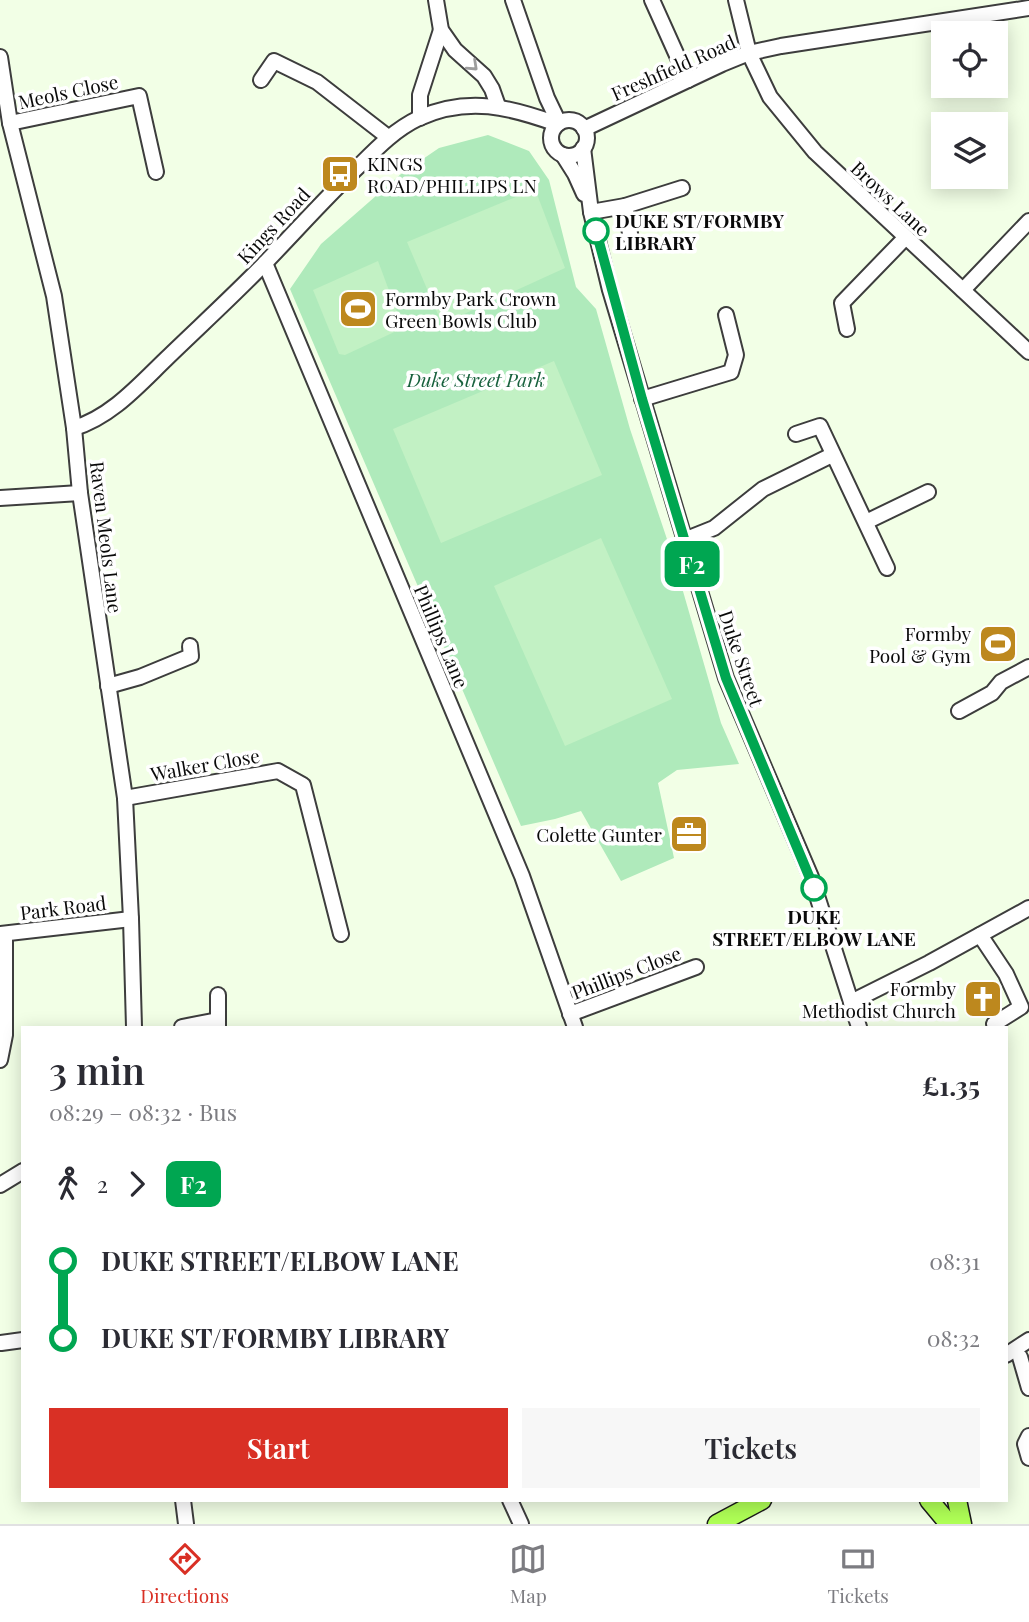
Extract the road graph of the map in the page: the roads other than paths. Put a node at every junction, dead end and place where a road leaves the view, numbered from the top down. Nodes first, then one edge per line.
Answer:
1 (436, 0) edge
2 (513, 0) edge
3 (652, 0) edge
4 (736, 0) edge
5 (1029, 8) edge
6 (441, 30) junction
7 (749, 53) junction
8 (0, 57) edge
9 (261, 80) dead end
10 (688, 80) junction
11 (498, 106) junction
12 (524, 114) junction
13 (420, 118) junction
14 (10, 123) junction
15 (558, 124) junction
16 (584, 129) junction
17 (388, 137) junction
18 (551, 139) junction
19 (583, 148) junction
20 (563, 155) junction
21 (156, 172) dead end
22 (681, 188) dead end
23 (625, 206) junction
24 (591, 212) junction
25 (1029, 221) edge
26 (905, 238) junction
27 (631, 239) dead end
28 (265, 263) junction
29 (963, 290) junction
30 (726, 315) dead end
31 (847, 329) dead end
32 (1029, 352) edge
33 (642, 399) junction
34 (74, 428) junction
35 (796, 433) dead end
36 (832, 455) junction
37 (928, 492) dead end
38 (80, 493) junction
39 (0, 498) edge
40 (866, 522) junction
41 (684, 540) junction
42 (887, 568) dead end
43 (190, 646) dead end
44 (1029, 667) edge
45 (108, 686) junction
46 (958, 711) dead end
47 (125, 798) junction
48 (1029, 908) edge
49 (131, 919) junction
50 (3, 934) edge
51 (341, 934) dead end
52 (980, 935) junction
53 (696, 967) dead end
54 (218, 995) dead end
55 (851, 1002) junction
56 (218, 1023) edge
57 (570, 1023) edge
58 (994, 1024) dead end
59 (134, 1026) edge
60 (191, 1026) edge
61 (859, 1026) edge
62 (0, 1060) edge
63 (21, 1172) edge
64 (0, 1185) edge
65 (1029, 1340) edge
66 (21, 1341) edge
67 (1, 1343) edge
68 (1016, 1356) edge
69 (1029, 1388) edge
70 (1029, 1436) edge
71 (1029, 1458) edge
72 (183, 1502) edge
73 (511, 1502) edge
74 (758, 1502) edge
75 (931, 1502) edge
76 (957, 1502) edge
77 (186, 1524) edge
78 (522, 1524) edge
79 (719, 1524) edge
80 (949, 1524) edge
81 (962, 1524) edge

1 - 6 street
2 - 15 street
3 - 10 street
4 - 7 street, Brows Lane
5 - 7 street, Freshfield Road
6 -> 11 street
6 - 13 street
7 - 10 street, Freshfield Road
7 - 26 street, Brows Lane
8 - 14 street, Raven Meols Lane
9 - 17 street
10 - 16 street, Freshfield Road
11 - 12 street, Kings Road
11 - 13 street, Kings Road
12 - 15 street, Kings Road
12 - 18 street, Kings Road
13 - 17 street, Kings Road
14 - 21 street, Meols Close
14 - 34 street, Raven Meols Lane
15 - 16 street
15 - 18 street
16 - 19 street
17 - 28 street, Kings Road
18 - 20 street
19 - 20 street
19 - 24 street, Duke Street
20 - 24 street, Duke Street
22 - 23 street
23 - 24 street
23 - 27 street
24 - 33 street, Duke Street
25 - 29 street
26 - 29 street, Brows Lane
26 - 31 street
28 - 34 street, Kings Road
28 - 57 street, Phillips Lane
29 - 32 street, Brows Lane
30 - 33 street
33 - 41 street, Duke Street
34 - 38 street, Raven Meols Lane
35 - 36 street
36 - 40 street
36 - 41 street
37 - 40 street
38 - 39 street
38 - 45 street, Raven Meols Lane
40 - 42 street
41 - 55 street, Duke Street
43 - 45 street
44 - 46 street
45 - 47 street, Raven Meols Lane
47 - 49 street, Raven Meols Lane
47 - 51 street, Walker Close
48 - 52 street
49 - 50 street, Park Road
49 - 59 street, Raven Meols Lane
50 - 62 street
52 - 55 street
52 - 58 street
53 - 57 street, Phillips Close
54 - 56 street
55 - 61 street, Duke Street
56 - 60 street
63 - 64 street
65 - 68 street
66 - 67 street
68 - 69 street
70 - 71 street
72 - 77 street
73 - 78 street
74 - 79 main road
75 - 80 main road
76 - 81 main road

